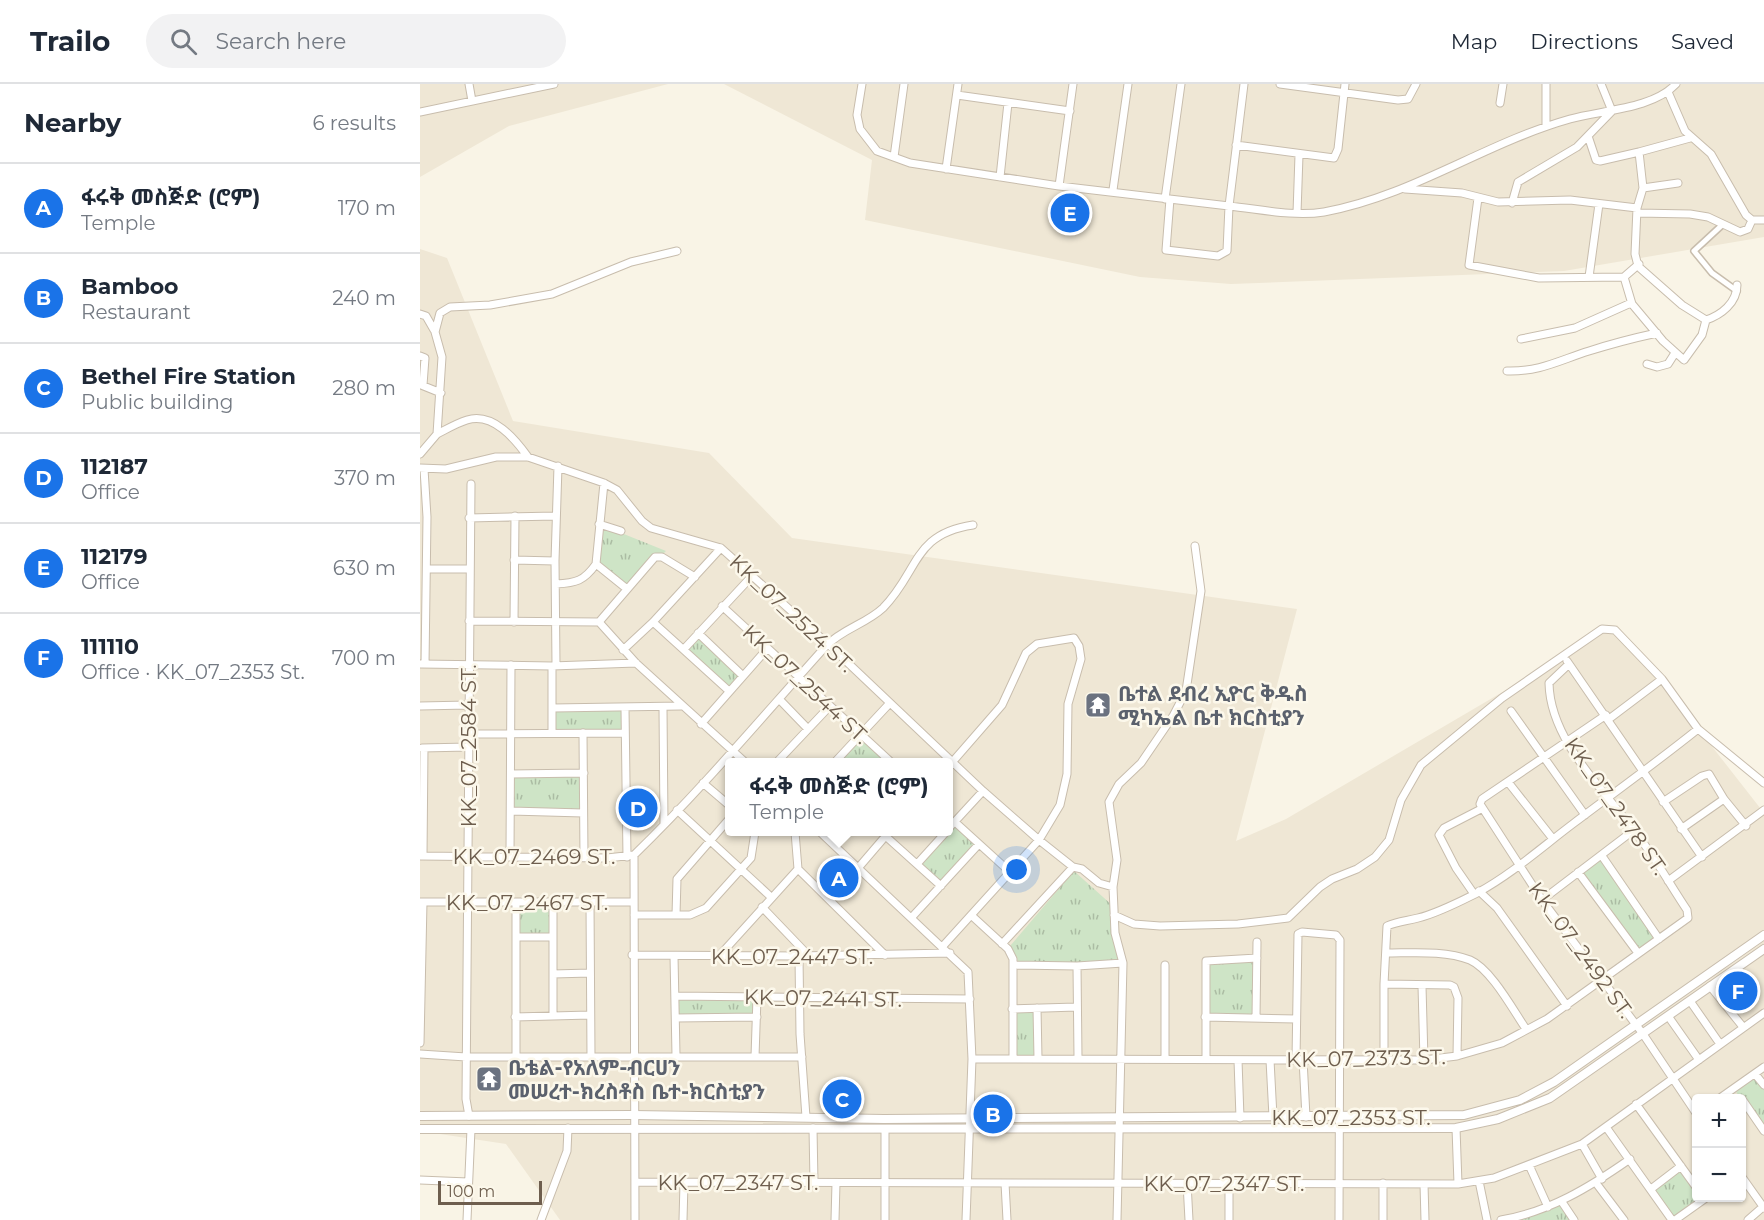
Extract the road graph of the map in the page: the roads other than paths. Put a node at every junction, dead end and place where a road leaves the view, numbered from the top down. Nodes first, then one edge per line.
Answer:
1 (469, 84) edge
2 (551, 84) edge
3 (861, 84) edge
4 (904, 84) edge
5 (958, 84) edge
6 (1073, 84) edge
7 (1128, 84) edge
8 (1181, 84) edge
9 (1244, 84) edge
10 (1280, 84) edge
11 (1345, 84) edge
12 (1416, 84) edge
13 (1503, 84) edge
14 (1546, 84) edge
15 (1601, 84) edge
16 (1676, 84) edge
17 (1668, 92) junction
18 (1343, 93) junction
19 (957, 95) junction
20 (472, 101) junction
21 (1008, 103) junction
22 (1500, 103) dead end
23 (1070, 111) junction
24 (1612, 111) junction
25 (420, 112) edge
26 (1546, 126) junction
27 (1588, 136) junction
28 (1690, 138) junction
29 (1236, 145) junction
30 (1639, 152) junction
31 (1299, 154) junction
32 (894, 157) junction
33 (946, 169) junction
34 (1000, 177) junction
35 (1678, 183) dead end
36 (1059, 186) junction
37 (1644, 188) junction
38 (1402, 189) junction
39 (1113, 190) junction
40 (1478, 198) junction
41 (1168, 199) junction
42 (1512, 203) junction
43 (1599, 204) junction
44 (1229, 206) junction
45 (1637, 211) junction
46 (1297, 213) junction
47 (1752, 220) junction
48 (1764, 220) edge
49 (1721, 226) junction
50 (677, 250) dead end
51 (1639, 264) junction
52 (1624, 277) junction
53 (1589, 278) junction
54 (1737, 288) joint
55 (1631, 303) junction
56 (420, 314) edge
57 (1706, 320) junction
58 (435, 332) junction
59 (1657, 333) junction
60 (1521, 339) dead end
61 (1675, 353) junction
62 (420, 356) edge
63 (1647, 364) dead end
64 (1507, 371) dead end
65 (422, 385) edge
66 (441, 393) junction
67 (437, 434) junction
68 (420, 454) edge
69 (528, 457) junction
70 (558, 466) junction
71 (422, 469) edge
72 (604, 483) junction
73 (471, 484) dead end
74 (515, 516) junction
75 (555, 516) junction
76 (423, 518) edge
77 (469, 518) junction
78 (599, 524) junction
79 (972, 525) dead end
80 (621, 531) dead end
81 (1195, 546) dead end
82 (721, 548) junction
83 (514, 560) junction
84 (555, 561) junction
85 (596, 564) junction
86 (427, 569) junction
87 (468, 569) junction
88 (752, 576) junction
89 (695, 577) junction
90 (423, 581) edge
91 (556, 584) junction
92 (627, 589) junction
93 (722, 606) junction
94 (422, 620) edge
95 (469, 621) junction
96 (513, 622) junction
97 (556, 622) junction
98 (599, 622) junction
99 (653, 622) junction
100 (698, 633) junction
101 (828, 644) junction
102 (684, 649) junction
103 (767, 649) junction
104 (623, 650) junction
105 (1564, 656) junction
106 (636, 663) junction
107 (422, 664) edge
108 (467, 664) junction
109 (1569, 664) junction
110 (510, 666) junction
111 (554, 666) junction
112 (742, 676) junction
113 (800, 678) junction
114 (1662, 679) junction
115 (729, 691) junction
116 (779, 699) junction
117 (889, 704) junction
118 (468, 705) junction
119 (420, 706) edge
120 (681, 706) junction
121 (829, 707) junction
122 (553, 708) junction
123 (625, 708) junction
124 (663, 708) junction
125 (1511, 711) dead end
126 (1608, 717) junction
127 (701, 724) junction
128 (808, 729) junction
129 (1698, 729) junction
130 (552, 733) junction
131 (583, 733) junction
132 (624, 733) junction
133 (468, 734) junction
134 (511, 734) junction
135 (861, 735) junction
136 (1568, 742) junction
137 (468, 747) junction
138 (422, 748) edge
139 (731, 749) junction
140 (741, 758) edge
141 (781, 758) edge
142 (839, 758) edge
143 (887, 758) edge
144 (944, 758) edge
145 (1543, 758) junction
146 (953, 763) edge
147 (953, 767) edge
148 (584, 773) junction
149 (511, 774) junction
150 (1643, 774) junction
151 (1508, 782) junction
152 (703, 783) junction
153 (1764, 783) edge
154 (983, 791) junction
155 (1608, 798) junction
156 (1724, 799) junction
157 (725, 802) edge
158 (1663, 802) junction
159 (1481, 809) junction
160 (677, 810) junction
161 (1764, 810) edge
162 (422, 811) edge
163 (511, 811) junction
164 (583, 813) junction
165 (1585, 815) junction
166 (725, 822) edge
167 (955, 822) joint
168 (664, 823) junction
169 (1746, 826) junction
170 (1681, 829) junction
171 (1634, 830) junction
172 (754, 836) edge
173 (795, 836) edge
174 (825, 836) edge
175 (883, 836) edge
176 (888, 836) edge
177 (942, 836) edge
178 (1553, 839) junction
179 (708, 840) junction
180 (1039, 840) junction
181 (979, 844) junction
182 (422, 856) edge
183 (468, 856) junction
184 (510, 856) junction
185 (631, 856) junction
186 (1602, 856) junction
187 (1702, 857) junction
188 (584, 858) junction
189 (917, 864) junction
190 (1520, 866) junction
191 (859, 867) junction
192 (1073, 867) junction
193 (798, 869) junction
194 (739, 870) junction
195 (1010, 872) junction
196 (1578, 872) junction
197 (1668, 881) junction
198 (941, 886) junction
199 (1113, 887) junction
200 (1477, 893) junction
201 (771, 897) junction
202 (1542, 900) junction
203 (421, 902) edge
204 (469, 902) junction
205 (634, 902) junction
206 (516, 903) junction
207 (590, 903) junction
208 (554, 904) junction
209 (762, 907) junction
210 (634, 915) junction
211 (676, 915) junction
212 (971, 915) junction
213 (1114, 915) junction
214 (912, 918) junction
215 (1688, 918) joint
216 (1764, 935) edge
217 (516, 937) junction
218 (552, 937) junction
219 (1659, 939) junction
220 (1257, 942) dead end
221 (1002, 944) junction
222 (943, 946) junction
223 (1764, 949) edge
224 (1638, 952) junction
225 (951, 953) junction
226 (1386, 953) junction
227 (632, 955) junction
228 (720, 955) junction
229 (799, 956) junction
230 (809, 956) junction
231 (885, 956) junction
232 (674, 957) junction
233 (1257, 958) junction
234 (1123, 963) junction
235 (1165, 964) dead end
236 (1015, 966) junction
237 (1077, 966) junction
238 (590, 973) junction
239 (553, 974) junction
240 (1602, 980) junction
241 (1384, 984) junction
242 (1422, 986) junction
243 (1710, 986) junction
244 (675, 996) junction
245 (757, 997) junction
246 (799, 998) junction
247 (970, 999) junction
248 (1690, 1001) junction
249 (1567, 1006) junction
250 (1076, 1007) junction
251 (1037, 1008) junction
252 (1012, 1009) junction
253 (1764, 1014) edge
254 (590, 1015) junction
255 (420, 1016) edge
256 (553, 1016) junction
257 (1668, 1016) junction
258 (515, 1017) junction
259 (756, 1017) junction
260 (1205, 1017) junction
261 (676, 1018) junction
262 (1256, 1018) junction
263 (1296, 1019) junction
264 (1634, 1023) junction
265 (1743, 1027) junction
266 (1526, 1029) junction
267 (1643, 1034) junction
268 (420, 1043) edge
269 (1720, 1044) junction
270 (420, 1054) edge
271 (633, 1055) junction
272 (676, 1055) junction
273 (516, 1056) junction
274 (1457, 1056) junction
275 (466, 1057) junction
276 (591, 1057) junction
277 (755, 1057) junction
278 (802, 1057) junction
279 (1013, 1057) junction
280 (1078, 1057) junction
281 (1038, 1058) junction
282 (1165, 1058) junction
283 (972, 1059) junction
284 (1120, 1059) junction
285 (1206, 1059) junction
286 (1238, 1060) junction
287 (1270, 1060) junction
288 (1300, 1060) junction
289 (1340, 1060) junction
290 (1384, 1060) junction
291 (1424, 1060) junction
292 (1699, 1060) junction
293 (1764, 1067) edge
294 (1755, 1074) junction
295 (1673, 1078) junction
296 (1764, 1085) edge
297 (1734, 1089) junction
298 (1726, 1094) edge
299 (1738, 1094) edge
300 (1636, 1104) junction
301 (1746, 1106) edge
302 (1692, 1107) edge
303 (633, 1115) junction
304 (420, 1116) edge
305 (469, 1116) junction
306 (1120, 1116) junction
307 (806, 1117) junction
308 (825, 1117) junction
309 (1273, 1117) junction
310 (1305, 1117) junction
311 (1240, 1118) junction
312 (1340, 1118) junction
313 (971, 1123) junction
314 (1606, 1127) junction
315 (568, 1128) junction
316 (633, 1128) junction
317 (813, 1128) junction
318 (825, 1128) junction
319 (1456, 1128) junction
320 (420, 1129) edge
321 (471, 1129) junction
322 (1120, 1129) junction
323 (1340, 1129) junction
324 (885, 1130) junction
325 (1764, 1131) edge
326 (1582, 1144) junction
327 (1630, 1159) junction
328 (1529, 1165) junction
329 (1681, 1166) junction
330 (420, 1180) edge
331 (886, 1181) junction
332 (1479, 1181) junction
333 (1599, 1181) junction
334 (1692, 1181) edge
335 (468, 1182) junction
336 (635, 1182) junction
337 (1746, 1182) edge
338 (684, 1183) junction
339 (814, 1183) junction
340 (836, 1183) junction
341 (967, 1183) junction
342 (1005, 1183) junction
343 (1120, 1183) junction
344 (1187, 1183) junction
345 (1383, 1183) junction
346 (1229, 1184) junction
347 (1340, 1184) junction
348 (1424, 1184) junction
349 (1458, 1184) junction
350 (1651, 1189) junction
351 (1563, 1202) junction
352 (1699, 1202) edge
353 (1548, 1207) junction
354 (1764, 1207) edge
355 (1513, 1219) edge
356 (467, 1220) edge
357 (541, 1220) edge
358 (635, 1220) edge
359 (683, 1220) edge
360 (835, 1220) edge
361 (885, 1220) edge
362 (966, 1220) edge
363 (1007, 1220) edge
364 (1118, 1220) edge
365 (1189, 1220) edge
366 (1229, 1220) edge
367 (1339, 1220) edge
368 (1383, 1220) edge
369 (1425, 1220) edge
370 (1487, 1220) edge
371 (1501, 1220) edge
372 (1574, 1220) edge
373 (1623, 1220) edge
374 (1674, 1220) edge
375 (1748, 1220) edge

1 - 20 street
2 - 20 street
3 - 32 street
4 - 32 street
5 - 19 street
6 - 23 street
7 - 39 street
8 - 41 street
9 - 29 street
10 - 18 street
11 - 18 street
12 - 18 street
13 - 22 street
14 - 26 street
15 - 24 street
16 - 17 street
17 - 24 street
17 - 28 street
18 - 31 street
19 - 21 street
19 - 33 street
20 - 25 street
21 - 23 street
21 - 34 street
23 - 36 street
24 - 26 street
24 - 27 street
26 - 38 street
27 - 30 street
27 - 42 street
28 - 30 street
28 - 47 street
29 - 31 street
29 - 44 street
30 - 37 street
31 - 46 street
32 - 33 street
33 - 34 street
34 - 36 street
35 - 37 street
36 - 39 street
37 - 45 street
38 - 40 street
38 - 46 street
39 - 41 street
40 - 42 street
40 - 53 street
41 - 44 street
41 - 44 street
42 - 43 street
43 - 45 street
43 - 53 street
44 - 46 street
45 - 49 street
45 - 51 street
47 - 48 street
47 - 49 street
49 - 54 street
50 - 58 street
51 - 52 street
51 - 57 street
52 - 53 street
52 - 55 street
54 - 57 street
55 - 59 street
55 - 60 street
56 - 58 street
57 - 61 street
58 - 66 street
59 - 61 street
59 - 64 street
61 - 63 street
62 - 65 street
65 - 66 street
66 - 67 street
67 - 68 street
67 - 69 street
69 - 70 street, KK_07_2524 ST.
69 - 71 street, KK_07_2524 ST.
70 - 72 street, KK_07_2524 ST.
70 - 75 street
71 - 76 street
72 - 78 street
72 - 82 street, KK_07_2524 ST.
73 - 77 street, KK_07_2584 ST.
74 - 75 street
74 - 77 street
74 - 83 street
75 - 84 street
76 - 86 street
77 - 87 street, KK_07_2584 ST.
78 - 80 street
78 - 85 street
79 - 101 street, KK_07_2469 ST.
81 - 199 street
82 - 88 street, KK_07_2524 ST.
82 - 89 street
83 - 84 street
83 - 96 street
84 - 91 street
85 - 91 street
85 - 92 street
86 - 87 street
86 - 90 street
87 - 95 street, KK_07_2584 ST.
88 - 93 street
88 - 101 street, KK_07_2524 ST.
89 - 92 street
89 - 99 street
90 - 94 street
91 - 97 street
92 - 98 street
93 - 100 street
93 - 103 street, KK_07_2544 ST.
94 - 107 street
95 - 96 street
95 - 108 street, KK_07_2584 ST.
96 - 97 street
97 - 98 street
97 - 111 street
98 - 104 street
99 - 102 street
99 - 104 street
100 - 102 street
100 - 112 street
101 - 113 street, KK_07_2469 ST.
101 - 117 street, KK_07_2524 ST.
102 - 115 street
103 - 112 street
103 - 113 street, KK_07_2544 ST.
104 - 106 street
105 - 109 street
105 - 114 street
105 - 213 street
106 - 111 street
106 - 120 street
107 - 108 street
108 - 110 street
108 - 118 street, KK_07_2584 ST.
109 - 126 street
109 - 136 street, KK_07_2478 ST.
110 - 111 street
110 - 134 street
111 - 122 street
112 - 115 street
113 - 116 street, KK_07_2469 ST.
113 - 121 street, KK_07_2544 ST.
114 - 126 street
114 - 129 street
115 - 127 street
116 - 128 street
116 - 139 street, KK_07_2469 ST.
117 - 135 street
117 - 144 street, KK_07_2524 ST.
118 - 119 street
118 - 133 street, KK_07_2584 ST.
120 - 124 street
120 - 127 street
121 - 128 street
121 - 135 street, KK_07_2544 ST.
122 - 123 street
122 - 130 street
123 - 124 street
123 - 132 street
124 - 168 street
125 - 145 street
126 - 136 street
126 - 150 street
127 - 139 street
128 - 141 street
129 - 150 street
129 - 153 street
130 - 131 street
130 - 134 street
131 - 132 street
131 - 148 street
132 - 185 street
133 - 134 street
133 - 137 street, KK_07_2584 ST.
134 - 149 street
135 - 142 street
135 - 143 street, KK_07_2544 ST.
136 - 145 street
136 - 155 street, KK_07_2478 ST.
137 - 138 street
137 - 183 street, KK_07_2584 ST.
138 - 162 street
139 - 140 street
139 - 152 street, KK_07_2469 ST.
145 - 151 street
145 - 165 street
146 - 180 street
147 - 154 street, KK_07_2524 ST.
148 - 149 street
148 - 164 street
149 - 163 street
150 - 155 street
150 - 158 street
151 - 159 street
151 - 178 street
152 - 157 street
152 - 160 street, KK_07_2469 ST.
154 - 167 street
154 - 180 street, KK_07_2524 ST.
155 - 165 street
155 - 171 street, KK_07_2478 ST.
156 - 158 street
156 - 169 street
156 - 170 street
158 - 170 street
159 - 190 street, KK_07_2492 ST.
159 - 200 street
160 - 168 street, KK_07_2469 ST.
160 - 179 street
161 - 169 street
162 - 182 street
163 - 164 street
163 - 184 street
164 - 188 street
165 - 178 street
166 - 179 street
167 - 181 street
168 - 185 street, KK_07_2469 ST.
169 - 187 street
170 - 187 street
171 - 186 street
171 - 197 street, KK_07_2478 ST.
172 - 194 street
173 - 193 street
174 - 191 street
175 - 191 street
176 - 189 street
177 - 189 street
178 - 190 street
179 - 194 street
179 - 211 street
180 - 192 street, KK_07_2524 ST.
180 - 195 street
181 - 195 street
181 - 198 street
182 - 183 street, KK_07_2469 ST.
183 - 184 street, KK_07_2469 ST.
183 - 204 street, KK_07_2584 ST.
184 - 188 street, KK_07_2469 ST.
185 - 188 street, KK_07_2469 ST.
185 - 205 street
186 - 196 street
186 - 219 street
187 - 197 street
189 - 198 street
190 - 200 street
190 - 202 street, KK_07_2492 ST.
191 - 214 street
192 - 199 street, KK_07_2524 ST.
192 - 221 street
193 - 201 street
193 - 231 street
194 - 201 street
194 - 211 street
195 - 212 street
196 - 202 street
196 - 224 street
197 - 215 street, KK_07_2478 ST.
198 - 214 street
199 - 213 street
200 - 226 street
200 - 249 street
201 - 209 street
202 - 240 street, KK_07_2492 ST.
203 - 204 street, KK_07_2467 ST.
203 - 255 street
204 - 206 street, KK_07_2467 ST.
204 - 275 street, KK_07_2584 ST.
205 - 207 street, KK_07_2467 ST.
205 - 210 street
206 - 208 street, KK_07_2467 ST.
206 - 217 street
207 - 208 street, KK_07_2467 ST.
207 - 238 street
208 - 218 street
209 - 228 street
209 - 230 street
210 - 211 street
210 - 227 street
212 - 221 street
212 - 222 street
213 - 234 street
214 - 222 street
215 - 219 street, KK_07_2373 ST.
216 - 264 street, KK_07_2353 ST.
217 - 218 street
217 - 258 street
218 - 239 street
219 - 224 street, KK_07_2373 ST.
220 - 233 street
221 - 236 street
222 - 225 street
223 - 243 street, KK_07_2353 ST.
224 - 240 street, KK_07_2373 ST.
225 - 231 street, KK_07_2447 ST.
225 - 247 street
226 - 241 street
226 - 266 street
227 - 232 street, KK_07_2447 ST.
227 - 271 street
228 - 229 street, KK_07_2447 ST.
228 - 232 street, KK_07_2447 ST.
229 - 230 street, KK_07_2447 ST.
229 - 246 street
230 - 231 street, KK_07_2447 ST.
232 - 244 street
233 - 260 street
233 - 262 street
234 - 237 street
234 - 284 street
235 - 282 street
236 - 237 street
236 - 252 street
237 - 250 street
238 - 239 street
238 - 254 street
239 - 256 street
240 - 249 street, KK_07_2373 ST.
240 - 264 street, KK_07_2492 ST.
241 - 242 street
241 - 290 street
242 - 274 street
242 - 291 street
243 - 248 street, KK_07_2353 ST.
243 - 265 street
244 - 245 street, KK_07_2441 ST.
244 - 261 street
245 - 246 street, KK_07_2441 ST.
245 - 259 street
246 - 247 street, KK_07_2441 ST.
246 - 278 street
247 - 283 street
248 - 257 street, KK_07_2353 ST.
248 - 269 street
249 - 266 street, KK_07_2373 ST.
250 - 251 street
250 - 280 street
251 - 252 street
251 - 281 street
252 - 279 street
253 - 265 street, KK_07_2347 ST.
254 - 256 street
254 - 276 street
255 - 268 street
256 - 258 street
257 - 267 street, KK_07_2353 ST.
257 - 292 street
258 - 273 street
259 - 261 street
259 - 277 street
260 - 262 street
260 - 285 street
261 - 272 street
262 - 263 street
263 - 288 street
263 - 289 street
264 - 267 street, KK_07_2492 ST.
264 - 312 street, KK_07_2353 ST.
265 - 269 street, KK_07_2347 ST.
266 - 274 street, KK_07_2373 ST.
267 - 295 street, KK_07_2492 ST.
267 - 319 street, KK_07_2353 ST.
269 - 292 street, KK_07_2347 ST.
270 - 275 street
271 - 272 street
271 - 276 street
271 - 303 street
272 - 277 street
273 - 275 street
273 - 276 street
274 - 291 street, KK_07_2373 ST.
275 - 305 street, KK_07_2584 ST.
277 - 278 street
278 - 307 street
279 - 281 street, KK_07_2373 ST.
279 - 283 street, KK_07_2373 ST.
280 - 281 street, KK_07_2373 ST.
280 - 284 street, KK_07_2373 ST.
282 - 284 street, KK_07_2373 ST.
282 - 285 street, KK_07_2373 ST.
283 - 313 street
284 - 306 street
285 - 286 street, KK_07_2373 ST.
286 - 287 street, KK_07_2373 ST.
286 - 311 street
287 - 288 street, KK_07_2373 ST.
287 - 309 street
288 - 289 street, KK_07_2373 ST.
288 - 310 street
289 - 290 street, KK_07_2373 ST.
289 - 312 street
290 - 291 street, KK_07_2373 ST.
292 - 295 street, KK_07_2347 ST.
293 - 294 street
294 - 296 street
294 - 297 street
295 - 300 street, KK_07_2347 ST.
295 - 302 street, KK_07_2492 ST.
297 - 298 street
297 - 299 street
300 - 314 street, KK_07_2347 ST.
300 - 329 street
301 - 325 street
303 - 305 street, KK_07_2353 ST.
303 - 307 street, KK_07_2353 ST.
303 - 316 street
304 - 305 street, KK_07_2353 ST.
306 - 311 street, KK_07_2353 ST.
306 - 313 street, KK_07_2353 ST.
306 - 322 street
307 - 308 street, KK_07_2353 ST.
308 - 313 street, KK_07_2353 ST.
308 - 318 street
309 - 310 street, KK_07_2353 ST.
309 - 311 street, KK_07_2353 ST.
310 - 312 street, KK_07_2353 ST.
312 - 323 street
313 - 322 street, KK_07_2353 ST.
313 - 324 street, KK_07_2353 ST.
313 - 341 street
314 - 326 street, KK_07_2347 ST.
314 - 327 street
315 - 316 street, KK_07_2353 ST.
315 - 321 street, KK_07_2353 ST.
315 - 357 street
316 - 317 street, KK_07_2353 ST.
316 - 336 street
317 - 318 street, KK_07_2353 ST.
317 - 339 street
318 - 324 street, KK_07_2353 ST.
319 - 323 street, KK_07_2353 ST.
319 - 349 street, KK_07_2353 ST.
320 - 321 street, KK_07_2353 ST.
321 - 335 street
322 - 323 street, KK_07_2353 ST.
322 - 343 street
323 - 347 street
324 - 331 street
326 - 328 street, KK_07_2347 ST.
326 - 333 street
327 - 333 street
327 - 350 street
328 - 332 street, KK_07_2347 ST.
328 - 353 street
329 - 334 street
329 - 350 street
330 - 335 street
331 - 340 street, KK_07_2347 ST.
331 - 341 street, KK_07_2347 ST.
331 - 361 street
332 - 349 street, KK_07_2347 ST.
332 - 370 street
333 - 351 street
333 - 373 street
335 - 356 street
336 - 338 street, KK_07_2347 ST.
336 - 358 street
337 - 354 street
338 - 339 street, KK_07_2347 ST.
338 - 359 street
339 - 340 street, KK_07_2347 ST.
340 - 360 street
341 - 342 street, KK_07_2347 ST.
341 - 362 street
342 - 343 street, KK_07_2347 ST.
342 - 363 street
343 - 344 street, KK_07_2347 ST.
343 - 364 street
344 - 346 street, KK_07_2347 ST.
344 - 365 street
345 - 347 street, KK_07_2347 ST.
345 - 348 street, KK_07_2347 ST.
345 - 368 street
346 - 347 street, KK_07_2347 ST.
346 - 366 street
347 - 367 street
348 - 349 street, KK_07_2347 ST.
348 - 369 street
350 - 374 street
351 - 353 street
351 - 372 street
352 - 374 street
353 - 355 street
354 - 375 street
355 - 371 street

